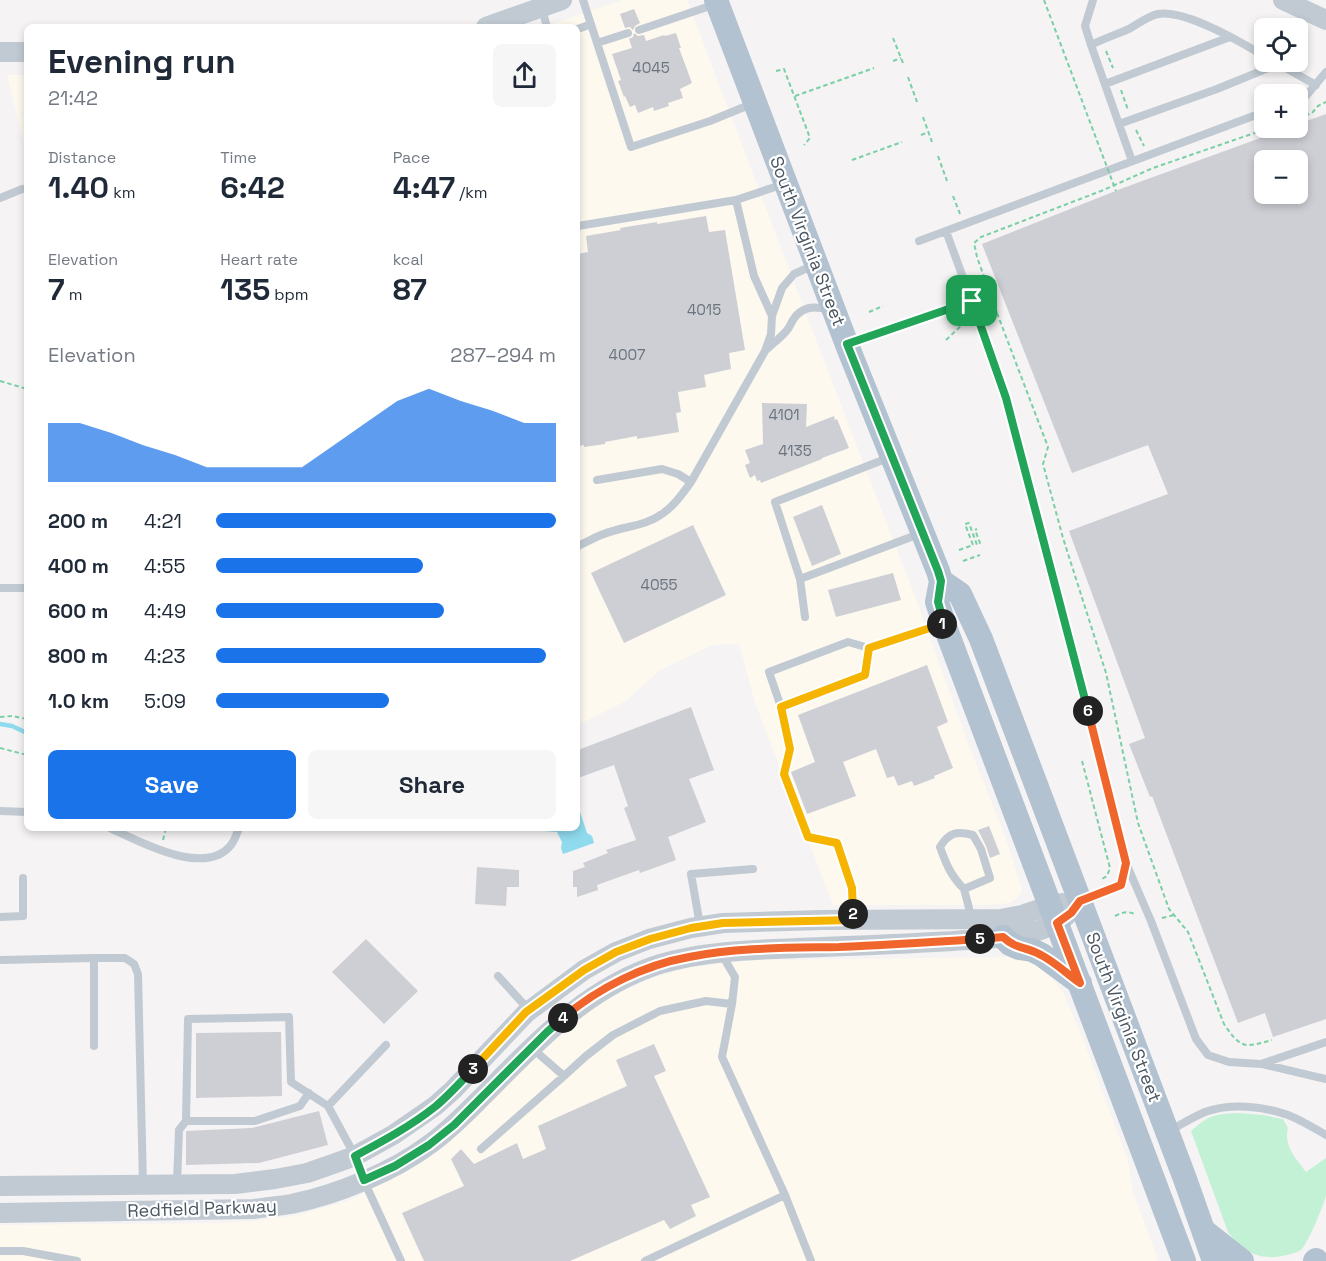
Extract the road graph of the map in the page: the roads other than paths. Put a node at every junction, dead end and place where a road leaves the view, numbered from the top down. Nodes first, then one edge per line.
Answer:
1 (562, 0) edge
2 (583, 0) edge
3 (1093, 0) edge
4 (1283, 0) edge
5 (717, 2) edge
6 (541, 7) junction
7 (1326, 20) edge
8 (496, 24) edge
9 (546, 24) edge
10 (591, 24) junction
11 (580, 28) edge
12 (639, 30) dead end
13 (628, 33) dead end
14 (1230, 37) junction
15 (597, 43) junction
16 (1090, 45) junction
17 (1254, 50) edge
18 (0, 52) edge
19 (24, 52) edge
20 (1256, 72) edge
21 (1292, 72) edge
22 (1326, 72) edge
23 (1105, 84) junction
24 (1316, 85) junction
25 (1308, 92) edge
26 (755, 103) junction
27 (1254, 116) edge
28 (1119, 124) junction
29 (1132, 161) junction
30 (786, 183) junction
31 (22, 189) dead end
32 (0, 198) edge
33 (736, 200) junction
34 (580, 226) edge
35 (946, 231) junction
36 (919, 241) dead end
37 (817, 264) junction
38 (972, 301) junction
39 (835, 312) junction
40 (772, 316) junction
41 (847, 344) junction
42 (765, 351) junction
43 (892, 456) junction
44 (597, 480) dead end
45 (691, 482) junction
46 (922, 532) junction
47 (580, 545) edge
48 (800, 579) junction
49 (941, 581) junction
50 (0, 588) edge
51 (24, 588) edge
52 (805, 617) dead end
53 (944, 623) junction
54 (869, 648) junction
55 (781, 707) junction
56 (0, 812) edge
57 (24, 812) edge
58 (117, 831) edge
59 (238, 831) edge
60 (1126, 863) junction
61 (753, 869) dead end
62 (23, 878) dead end
63 (964, 889) junction
64 (1080, 901) junction
65 (1054, 914) junction
66 (0, 917) edge
67 (969, 919) junction
68 (853, 920) junction
69 (701, 927) junction
70 (1003, 937) junction
71 (720, 952) junction
72 (94, 958) junction
73 (0, 960) edge
74 (498, 976) dead end
75 (1080, 983) junction
76 (732, 1004) junction
77 (529, 1010) junction
78 (1326, 1042) edge
79 (386, 1045) dead end
80 (94, 1046) dead end
81 (531, 1048) junction
82 (1261, 1064) junction
83 (564, 1076) junction
84 (1326, 1079) edge
85 (309, 1093) junction
86 (328, 1106) junction
87 (186, 1121) junction
88 (1167, 1132) junction
89 (1326, 1135) edge
90 (481, 1149) dead end
91 (355, 1156) junction
92 (364, 1180) junction
93 (1154, 1181) junction
94 (177, 1184) junction
95 (142, 1185) junction
96 (0, 1186) edge
97 (785, 1196) junction
98 (0, 1213) edge
99 (1202, 1230) junction
100 (0, 1251) edge
101 (77, 1261) edge
102 (401, 1261) edge
103 (645, 1261) edge
104 (811, 1261) edge
105 (1168, 1261) edge
106 (1184, 1261) edge
107 (1214, 1261) edge
108 (1242, 1261) edge

1 - 6 street
2 - 10 lane
3 - 16 lane
4 - 7 street
5 - 12 lane
5 - 26 main road, South Virginia Street
6 - 8 street
6 - 9 lane
10 - 11 lane
10 - 15 lane
13 - 15 lane
14 - 16 lane
14 - 17 lane
14 - 23 lane
15 - 26 lane
16 - 23 lane
18 - 19 street
20 - 28 lane
21 - 24 lane
22 - 24 lane
23 - 28 lane
24 - 25 lane
26 - 30 main road, South Virginia Street
27 - 29 lane
28 - 29 lane
29 - 35 lane
30 - 33 lane
30 - 37 main road, South Virginia Street
31 - 32 lane
33 - 34 lane
33 - 40 lane
35 - 36 lane
35 - 38 lane
37 - 39 main road, South Virginia Street
37 - 40 lane
38 - 41 lane
38 - 60 lane
39 - 41 main road, South Virginia Street
39 - 42 lane
40 - 42 lane
41 - 43 main road, South Virginia Street
42 - 45 lane
43 - 46 main road, South Virginia Street
43 - 48 lane
44 - 45 lane
45 - 47 lane
46 - 48 lane
46 - 49 main road, South Virginia Street
48 - 52 lane
49 - 53 main road, South Virginia Street
49 - 64 main road, South Virginia Street
50 - 51 lane
53 - 54 lane
53 - 65 main road, South Virginia Street
54 - 55 lane
54 - 55 lane
55 - 68 lane
56 - 57 lane
58 - 59 lane
60 - 64 lane
60 - 82 lane
61 - 69 lane
62 - 66 lane
63 - 63 lane
63 - 67 lane
64 - 65 street
64 - 88 main road, South Virginia Street
65 - 67 street, Redfield Parkway
65 - 70 street, Redfield Parkway
65 - 75 main road, South Virginia Street
67 - 68 street, Redfield Parkway
68 - 69 street, Redfield Parkway
69 - 71 street
69 - 77 street, Redfield Parkway
70 - 71 street, Redfield Parkway
70 - 75 main road
71 - 76 lane
71 - 81 street, Redfield Parkway
72 - 73 lane
72 - 80 lane
72 - 95 lane
74 - 77 lane
75 - 93 main road, South Virginia Street
76 - 83 lane
76 - 97 lane
77 - 91 street, Redfield Parkway
78 - 82 lane
79 - 86 lane
81 - 83 lane
81 - 92 street, Redfield Parkway
82 - 84 lane
83 - 90 lane
85 - 86 lane
85 - 87 lane
85 - 87 lane
86 - 91 lane
87 - 94 lane
88 - 89 lane
88 - 99 main road, South Virginia Street
91 - 92 lane
91 - 94 street, Redfield Parkway
92 - 98 street, Redfield Parkway
92 - 102 lane
93 - 105 main road
93 - 106 main road, South Virginia Street
94 - 95 street, Redfield Parkway
95 - 96 street, Redfield Parkway
97 - 103 lane
97 - 104 lane
99 - 107 main road, South Virginia Street
99 - 108 main road
100 - 101 lane

